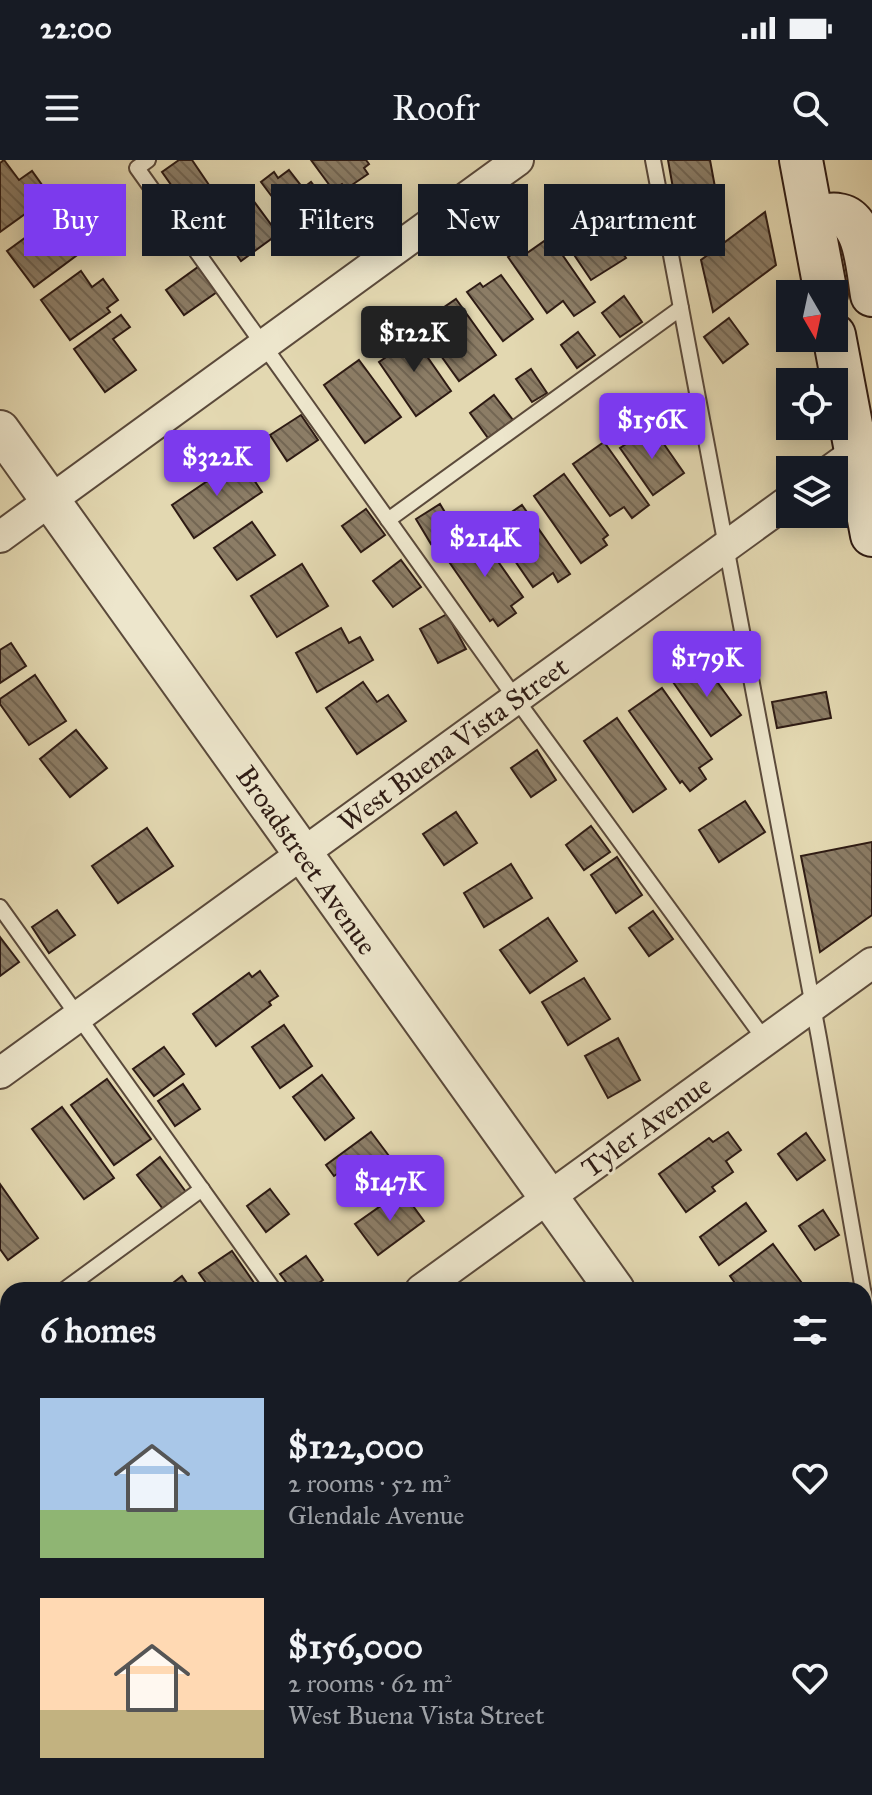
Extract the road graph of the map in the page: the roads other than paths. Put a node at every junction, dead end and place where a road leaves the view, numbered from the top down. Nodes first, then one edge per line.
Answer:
1 (148, 160) edge
2 (518, 160) edge
3 (653, 160) edge
4 (801, 160) edge
5 (812, 218) junction
6 (823, 280) edge
7 (872, 295) edge
8 (681, 308) junction
9 (263, 345) junction
10 (835, 352) edge
11 (0, 430) edge
12 (843, 456) edge
13 (848, 474) edge
14 (51, 500) junction
15 (776, 510) edge
16 (388, 520) junction
17 (872, 535) edge
18 (0, 537) edge
19 (725, 547) junction
20 (516, 699) junction
21 (302, 854) junction
22 (0, 907) edge
23 (872, 963) edge
24 (812, 1007) junction
25 (79, 1016) junction
26 (765, 1040) junction
27 (0, 1073) edge
28 (202, 1189) junction
29 (548, 1198) junction
30 (75, 1282) edge
31 (268, 1282) edge
32 (432, 1282) edge
33 (609, 1282) edge
34 (862, 1282) edge

1 - 9 lane
2 - 9 street
3 - 8 lane
4 - 5 main road
5 - 6 main road
5 - 7 main road
8 - 16 lane
8 - 19 lane
9 - 14 street
9 - 16 lane
10 - 12 main road
11 - 14 street, Broadstreet Avenue
13 - 17 main road
14 - 18 street
14 - 21 street, Broadstreet Avenue
15 - 19 street, West Buena Vista Street
16 - 20 lane
19 - 20 street, West Buena Vista Street
19 - 24 lane
20 - 21 street, West Buena Vista Street
20 - 26 lane
21 - 25 street, West Buena Vista Street
21 - 29 street, Broadstreet Avenue
22 - 25 lane
23 - 24 street, Tyler Avenue
24 - 26 street, Tyler Avenue
24 - 34 lane
25 - 27 street, West Buena Vista Street
25 - 28 lane
26 - 29 street, Tyler Avenue
28 - 30 lane
28 - 31 lane
29 - 32 street, Tyler Avenue
29 - 33 street, Broadstreet Avenue

